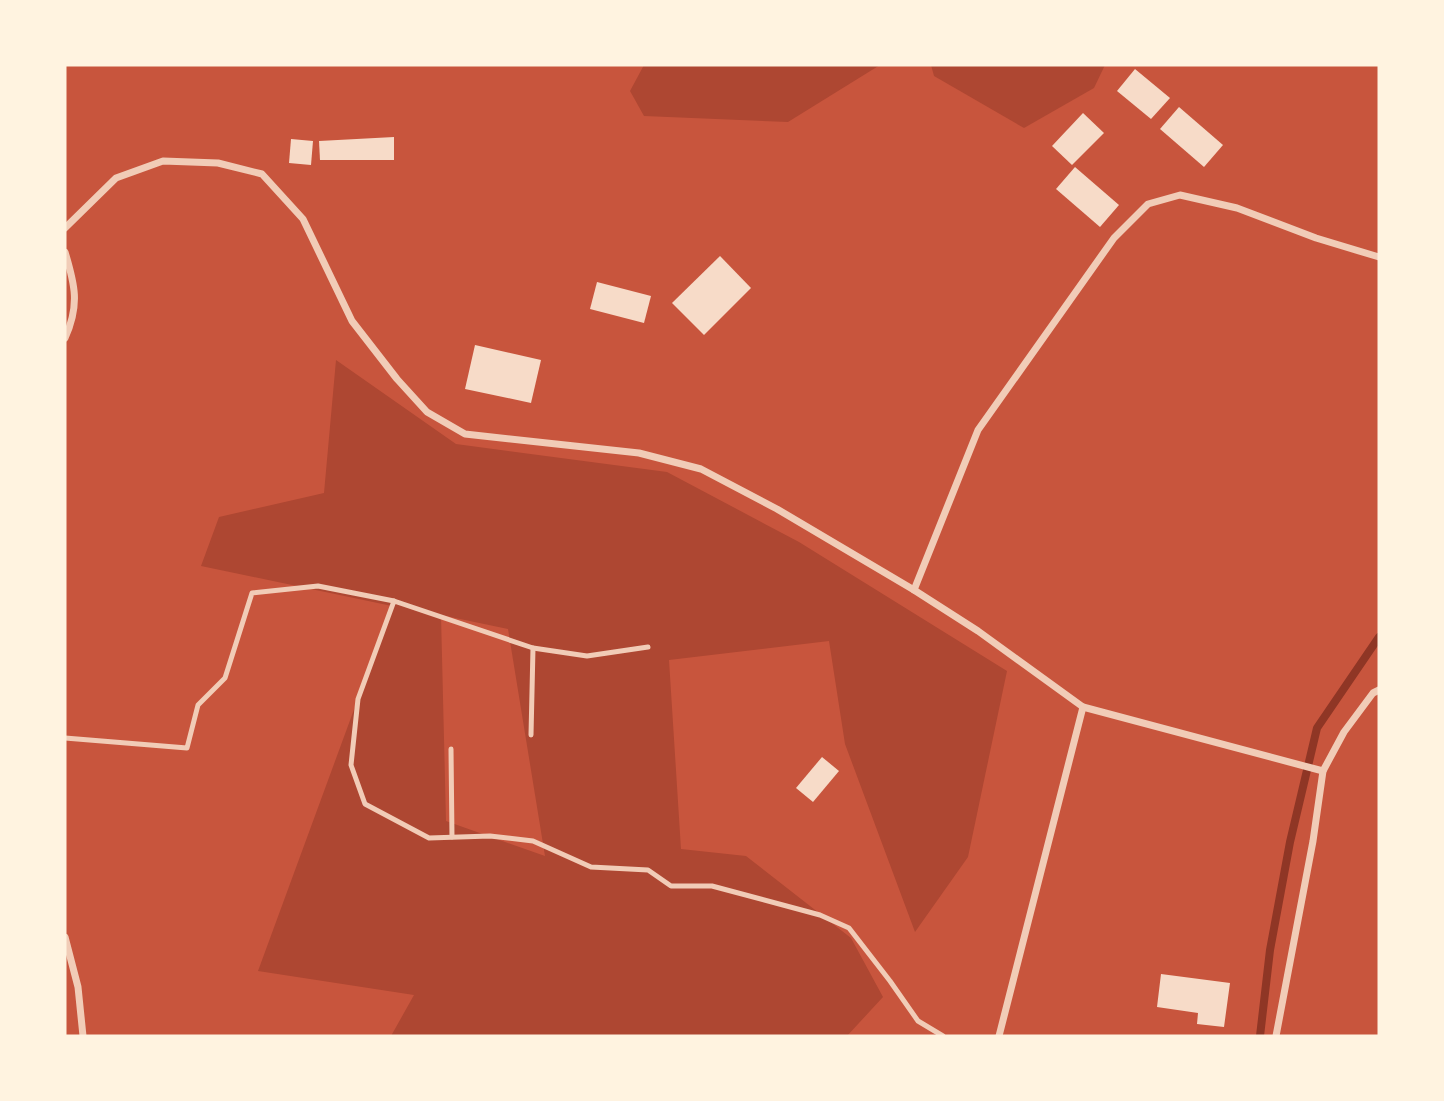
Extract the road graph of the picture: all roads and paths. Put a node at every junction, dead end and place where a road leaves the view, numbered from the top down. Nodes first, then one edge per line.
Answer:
1 (65, 228) edge
2 (65, 252) edge
3 (1379, 257) edge
4 (65, 338) edge
5 (914, 590) junction
6 (394, 601) junction
7 (648, 647) dead end
8 (533, 648) junction
9 (1379, 690) edge
10 (1083, 707) junction
11 (531, 735) dead end
12 (65, 738) edge
13 (451, 749) dead end
14 (1323, 771) junction
15 (452, 837) junction
16 (65, 937) edge
17 (83, 1036) edge
18 (943, 1036) edge
19 (999, 1036) edge
20 (1276, 1036) edge

1 - 5 street
2 - 4 street
3 - 5 street
5 - 10 street
6 - 8 lane
6 - 12 lane
6 - 15 lane
7 - 8 lane
8 - 11 lane
9 - 14 street
10 - 14 street
10 - 19 street
13 - 15 lane
14 - 20 street
15 - 18 lane
16 - 17 street

